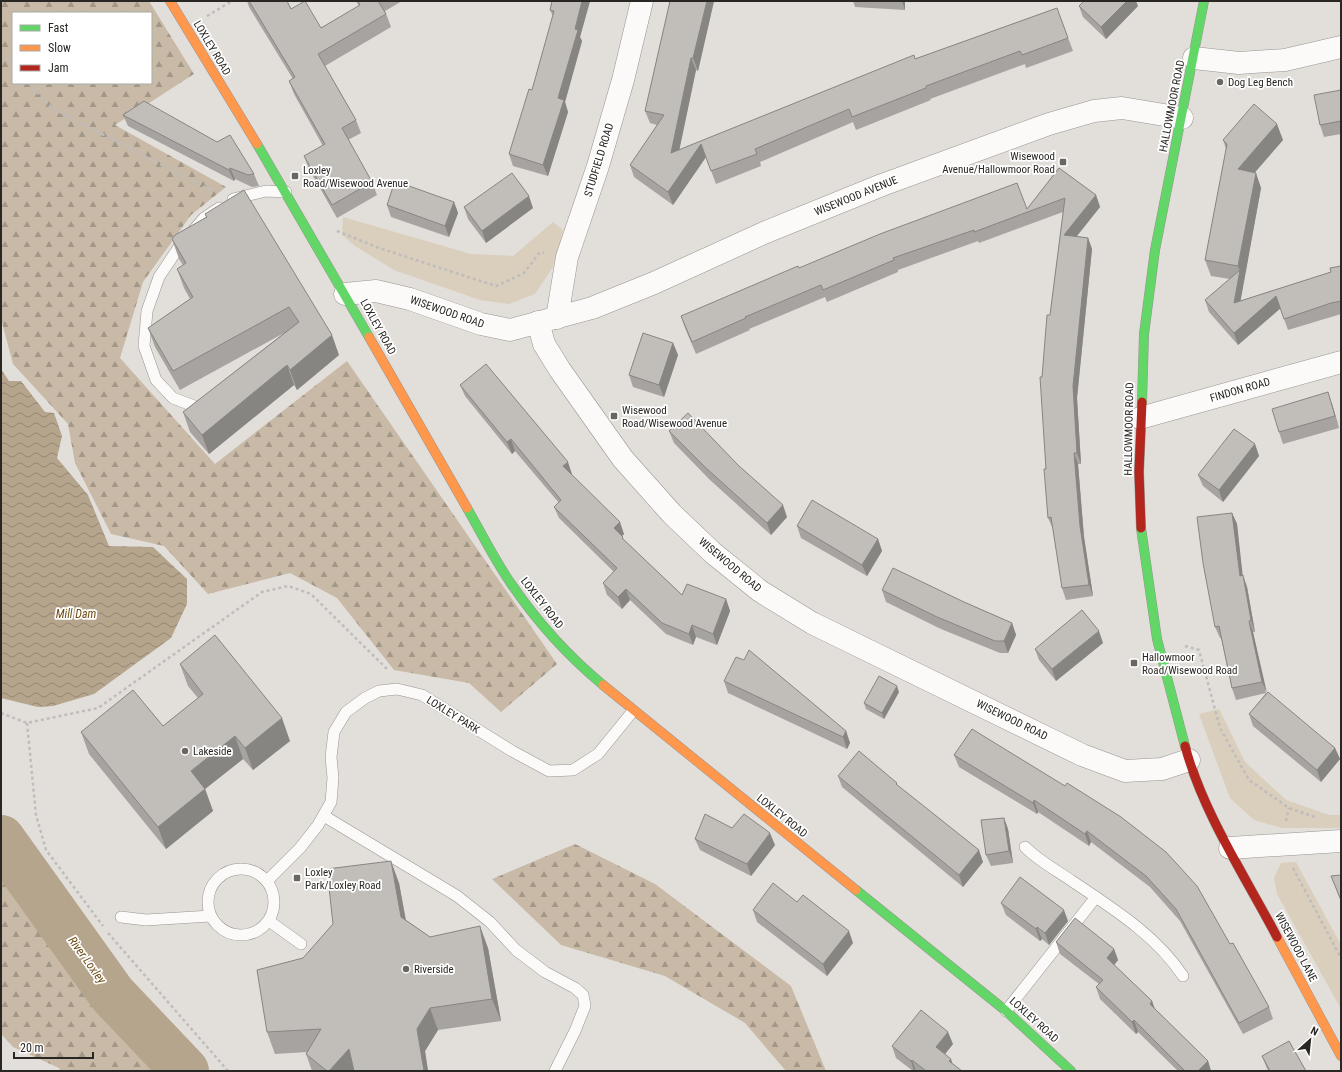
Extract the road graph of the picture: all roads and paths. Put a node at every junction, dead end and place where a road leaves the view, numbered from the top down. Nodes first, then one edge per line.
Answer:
1 (170, 1) edge
2 (642, 1) edge
3 (1204, 1) edge
4 (1341, 47) edge
5 (1, 53) edge
6 (1194, 58) junction
7 (12, 65) edge
8 (30, 84) edge
9 (1182, 118) junction
10 (286, 192) junction
11 (231, 199) junction
12 (336, 230) dead end
13 (567, 257) junction
14 (346, 294) junction
15 (548, 320) junction
16 (1341, 362) edge
17 (194, 406) edge
18 (1140, 418) junction
19 (1157, 639) junction
20 (412, 692) junction
21 (633, 711) junction
22 (1, 713) edge
23 (1189, 760) junction
24 (1288, 808) junction
25 (324, 816) junction
26 (1317, 817) dead end
27 (1341, 842) edge
28 (1280, 844) junction
29 (1026, 847) dead end
30 (1230, 848) junction
31 (267, 880) junction
32 (1096, 897) junction
33 (211, 916) junction
34 (121, 917) dead end
35 (269, 921) junction
36 (301, 944) dead end
37 (1341, 958) edge
38 (1183, 976) dead end
39 (1006, 1010) junction
40 (1341, 1056) edge
41 (555, 1071) edge
42 (1071, 1071) edge

1 - 10 main road, LOXLEY ROAD
2 - 13 street, STUDFIELD ROAD
3 - 6 main road, HALLOWMOOR ROAD
4 - 6 street
5 - 7 path
6 - 9 main road, HALLOWMOOR ROAD
8 - 11 path
9 - 15 street, WISEWOOD AVENUE
9 - 18 main road, HALLOWMOOR ROAD
10 - 11 lane
10 - 14 main road, LOXLEY ROAD
11 - 17 lane
12 - 13 path
13 - 15 street, STUDFIELD ROAD
14 - 15 street, WISEWOOD ROAD
14 - 21 main road, LOXLEY ROAD
15 - 23 street, WISEWOOD ROAD
16 - 18 street, FINDON ROAD
18 - 19 main road, HALLOWMOOR ROAD
19 - 23 main road, HALLOWMOOR ROAD
19 - 24 path
20 - 21 lane, LOXLEY PARK
20 - 22 path
20 - 25 lane, LOXLEY PARK
21 - 39 main road, LOXLEY ROAD
23 - 30 main road, HALLOWMOOR ROAD
24 - 26 path
24 - 28 path
25 - 31 lane, LOXLEY PARK
25 - 41 lane
27 - 28 street
28 - 30 street
28 - 37 path
29 - 32 lane
30 - 40 main road, WISEWOOD LANE
31 - 33 lane
31 - 35 lane
32 - 38 lane
32 - 39 lane
33 - 34 lane
33 - 35 lane
35 - 36 lane
39 - 42 main road, LOXLEY ROAD

